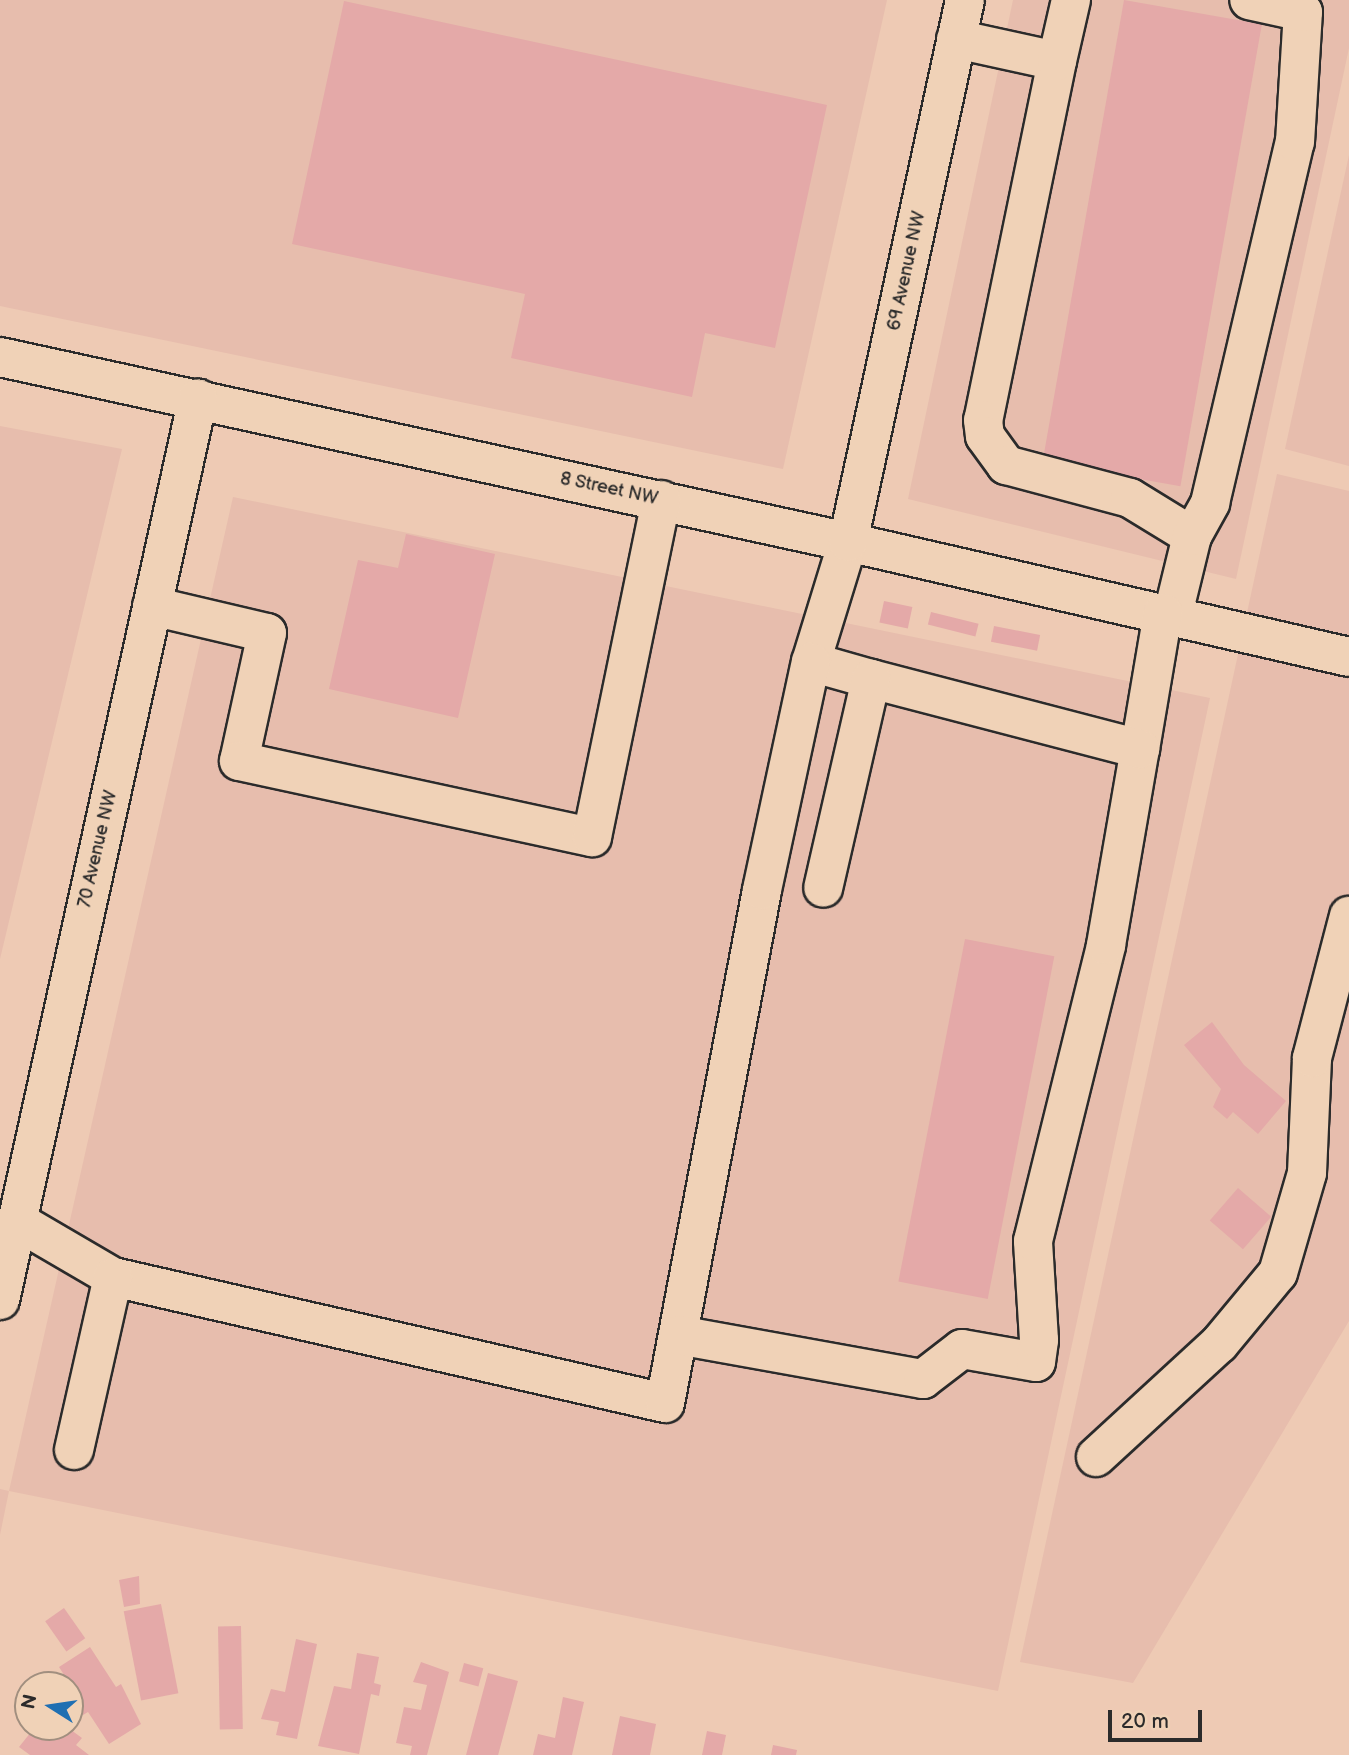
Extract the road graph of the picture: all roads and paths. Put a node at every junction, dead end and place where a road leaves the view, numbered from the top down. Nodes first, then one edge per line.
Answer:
1 (965, 0) edge
2 (1071, 0) edge
3 (1249, 0) edge
4 (956, 39) junction
5 (1057, 61) junction
6 (0, 357) edge
7 (198, 398) junction
8 (661, 500) junction
9 (1192, 536) junction
10 (848, 542) junction
11 (152, 606) junction
12 (1168, 613) junction
13 (1349, 657) edge
14 (811, 662) junction
15 (872, 679) junction
16 (1140, 749) junction
17 (823, 888) dead end
18 (1349, 916) edge
19 (17, 1221) junction
20 (113, 1278) junction
21 (0, 1300) edge
22 (678, 1335) junction
23 (74, 1450) dead end
24 (1096, 1457) dead end

1 - 4 street, 69 Avenue NW
2 - 5 street
3 - 9 street
4 - 5 street
4 - 10 street, 69 Avenue NW
5 - 9 street
6 - 7 street, 8 Street NW
7 - 8 street, 8 Street NW
7 - 11 street, 70 Avenue NW
8 - 10 street, 8 Street NW
8 - 11 street
9 - 12 street
10 - 12 street, 8 Street NW
10 - 14 street, 69 Avenue NW
11 - 19 street, 70 Avenue NW
12 - 13 street, 8 Street NW
12 - 16 street
14 - 15 street
14 - 22 street, 69 Avenue NW
15 - 16 street
15 - 17 street
16 - 22 street
18 - 24 street
19 - 20 street
19 - 21 street, 70 Avenue NW
20 - 22 street, 69 Avenue NW
20 - 23 street

